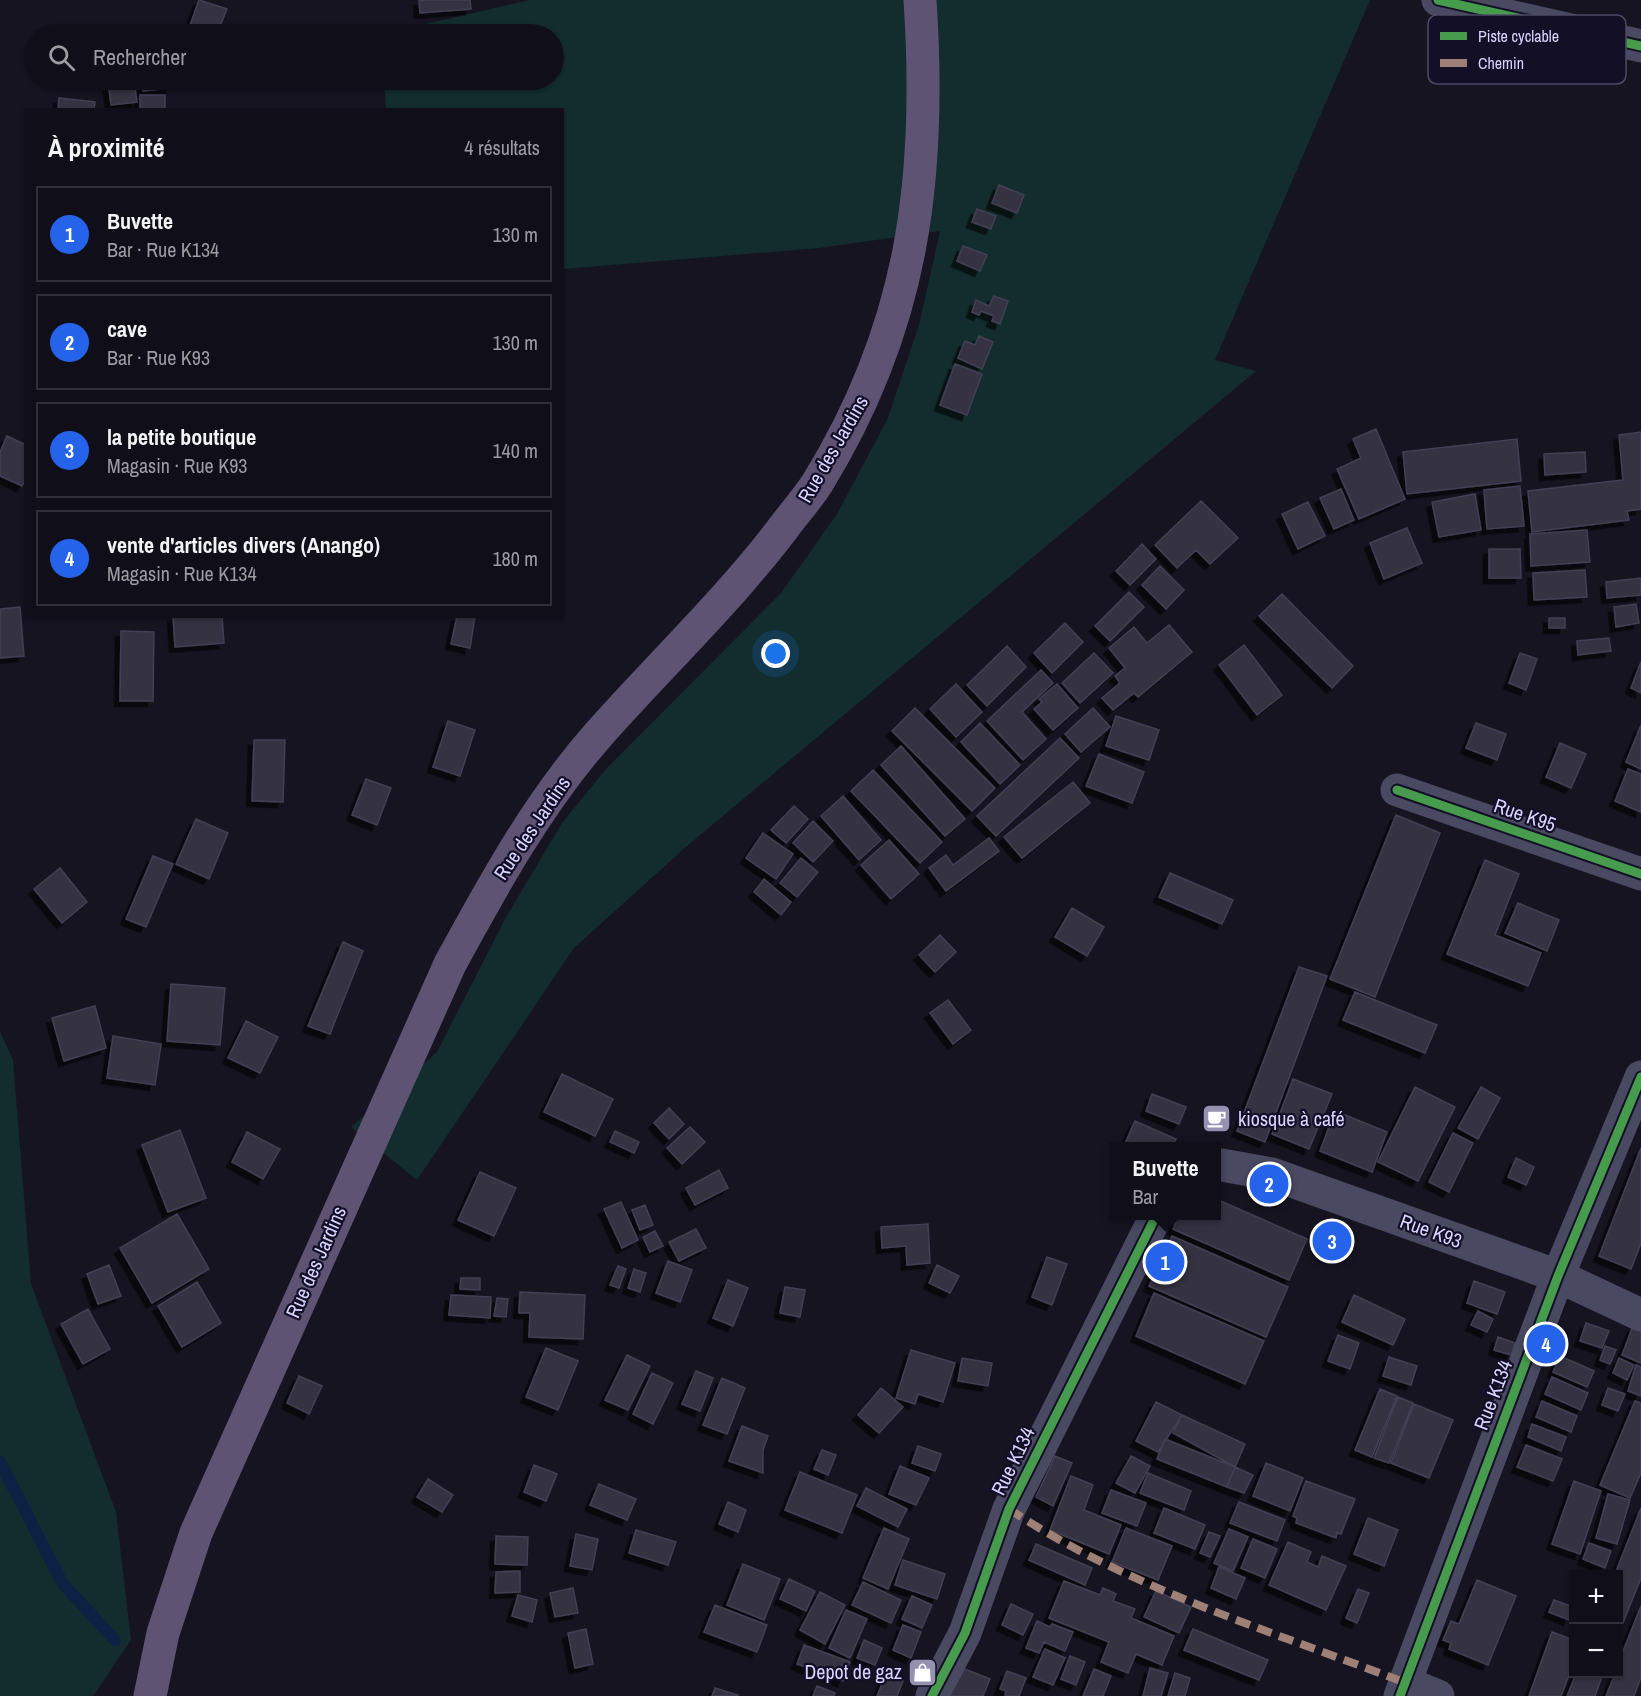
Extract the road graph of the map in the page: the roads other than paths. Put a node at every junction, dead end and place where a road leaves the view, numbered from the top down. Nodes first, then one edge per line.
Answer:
1 (920, 0) edge
2 (1438, 0) edge
3 (1504, 15) edge
4 (1626, 43) edge
5 (1641, 46) edge
6 (1397, 790) dead end
7 (1641, 874) edge
8 (1641, 1077) edge
9 (1221, 1165) edge
10 (1154, 1220) edge
11 (1558, 1276) junction
12 (1641, 1315) edge
13 (1403, 1689) edge
14 (150, 1696) edge
15 (932, 1696) edge
16 (1438, 1696) edge

1 - 14 main road, Rue des Jardins
2 - 3 street
4 - 5 street
6 - 7 street, Rue K95
8 - 11 street, Rue K134
9 - 11 street, Rue K93
10 - 15 street, Rue K134
11 - 12 street, Rue K93
11 - 13 street, Rue K134
13 - 16 street

